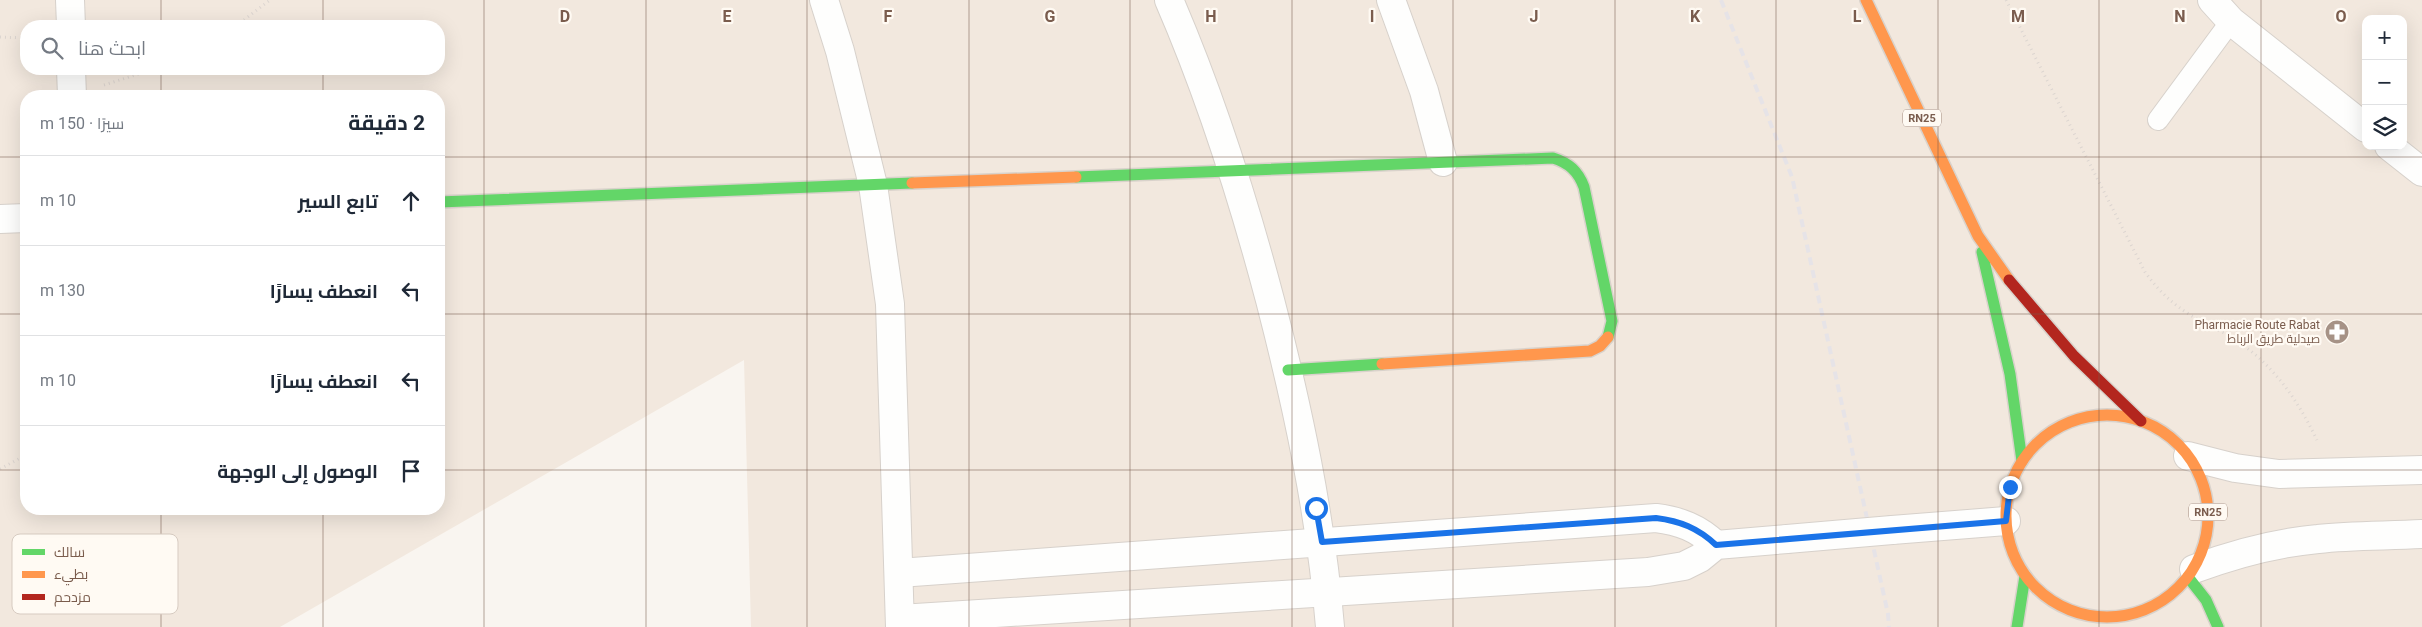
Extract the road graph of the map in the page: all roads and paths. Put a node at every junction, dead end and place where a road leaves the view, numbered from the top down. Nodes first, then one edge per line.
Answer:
1 (70, 0) edge
2 (270, 0) edge
3 (824, 0) edge
4 (1169, 0) edge
5 (1390, 0) edge
6 (1866, 0) edge
7 (2006, 0) edge
8 (2212, 0) edge
9 (70, 20) edge
10 (244, 20) edge
11 (2231, 21) junction
12 (0, 37) edge
13 (20, 38) edge
14 (125, 75) edge
15 (72, 86) edge
16 (2158, 120) dead end
17 (2362, 125) edge
18 (2394, 150) edge
19 (1443, 162) junction
20 (1233, 170) junction
21 (2422, 172) edge
22 (873, 185) junction
23 (445, 202) edge
24 (20, 218) edge
25 (0, 219) edge
26 (1978, 236) junction
27 (1288, 370) junction
28 (2140, 421) junction
29 (2188, 456) junction
30 (20, 458) edge
31 (2022, 461) junction
32 (0, 469) edge
33 (2422, 470) edge
34 (2326, 474) junction
35 (2006, 521) junction
36 (2422, 534) edge
37 (1322, 542) junction
38 (1716, 545) junction
39 (899, 573) junction
40 (2191, 573) junction
41 (2025, 576) junction
42 (1327, 593) junction
43 (900, 623) edge
44 (1330, 627) edge
45 (2017, 627) edge
46 (2218, 627) edge

1 - 9 street
2 - 10 path
3 - 22 street
4 - 20 street
5 - 19 street
6 - 26 street, RN25
7 - 34 path
8 - 11 street
11 - 16 lane
11 - 17 street
12 - 13 path
14 - 15 path
18 - 21 street
19 - 20 street
19 - 27 street
20 - 22 street
20 - 27 street
22 - 23 street
22 - 39 street
24 - 25 street
26 - 28 street, RN25
26 - 31 street, RN25
27 - 37 street
28 - 29 street, RN25
28 - 31 street, RN25
29 - 34 street
29 - 40 street, RN25
30 - 32 path
31 - 35 street, RN25
33 - 34 street
35 - 38 street, bridge
35 - 41 street, RN25
36 - 40 street
37 - 38 street
37 - 39 street
37 - 42 street
38 - 42 street
39 - 43 street
40 - 41 street, RN25
40 - 46 street
41 - 45 street
42 - 43 street
42 - 44 street

